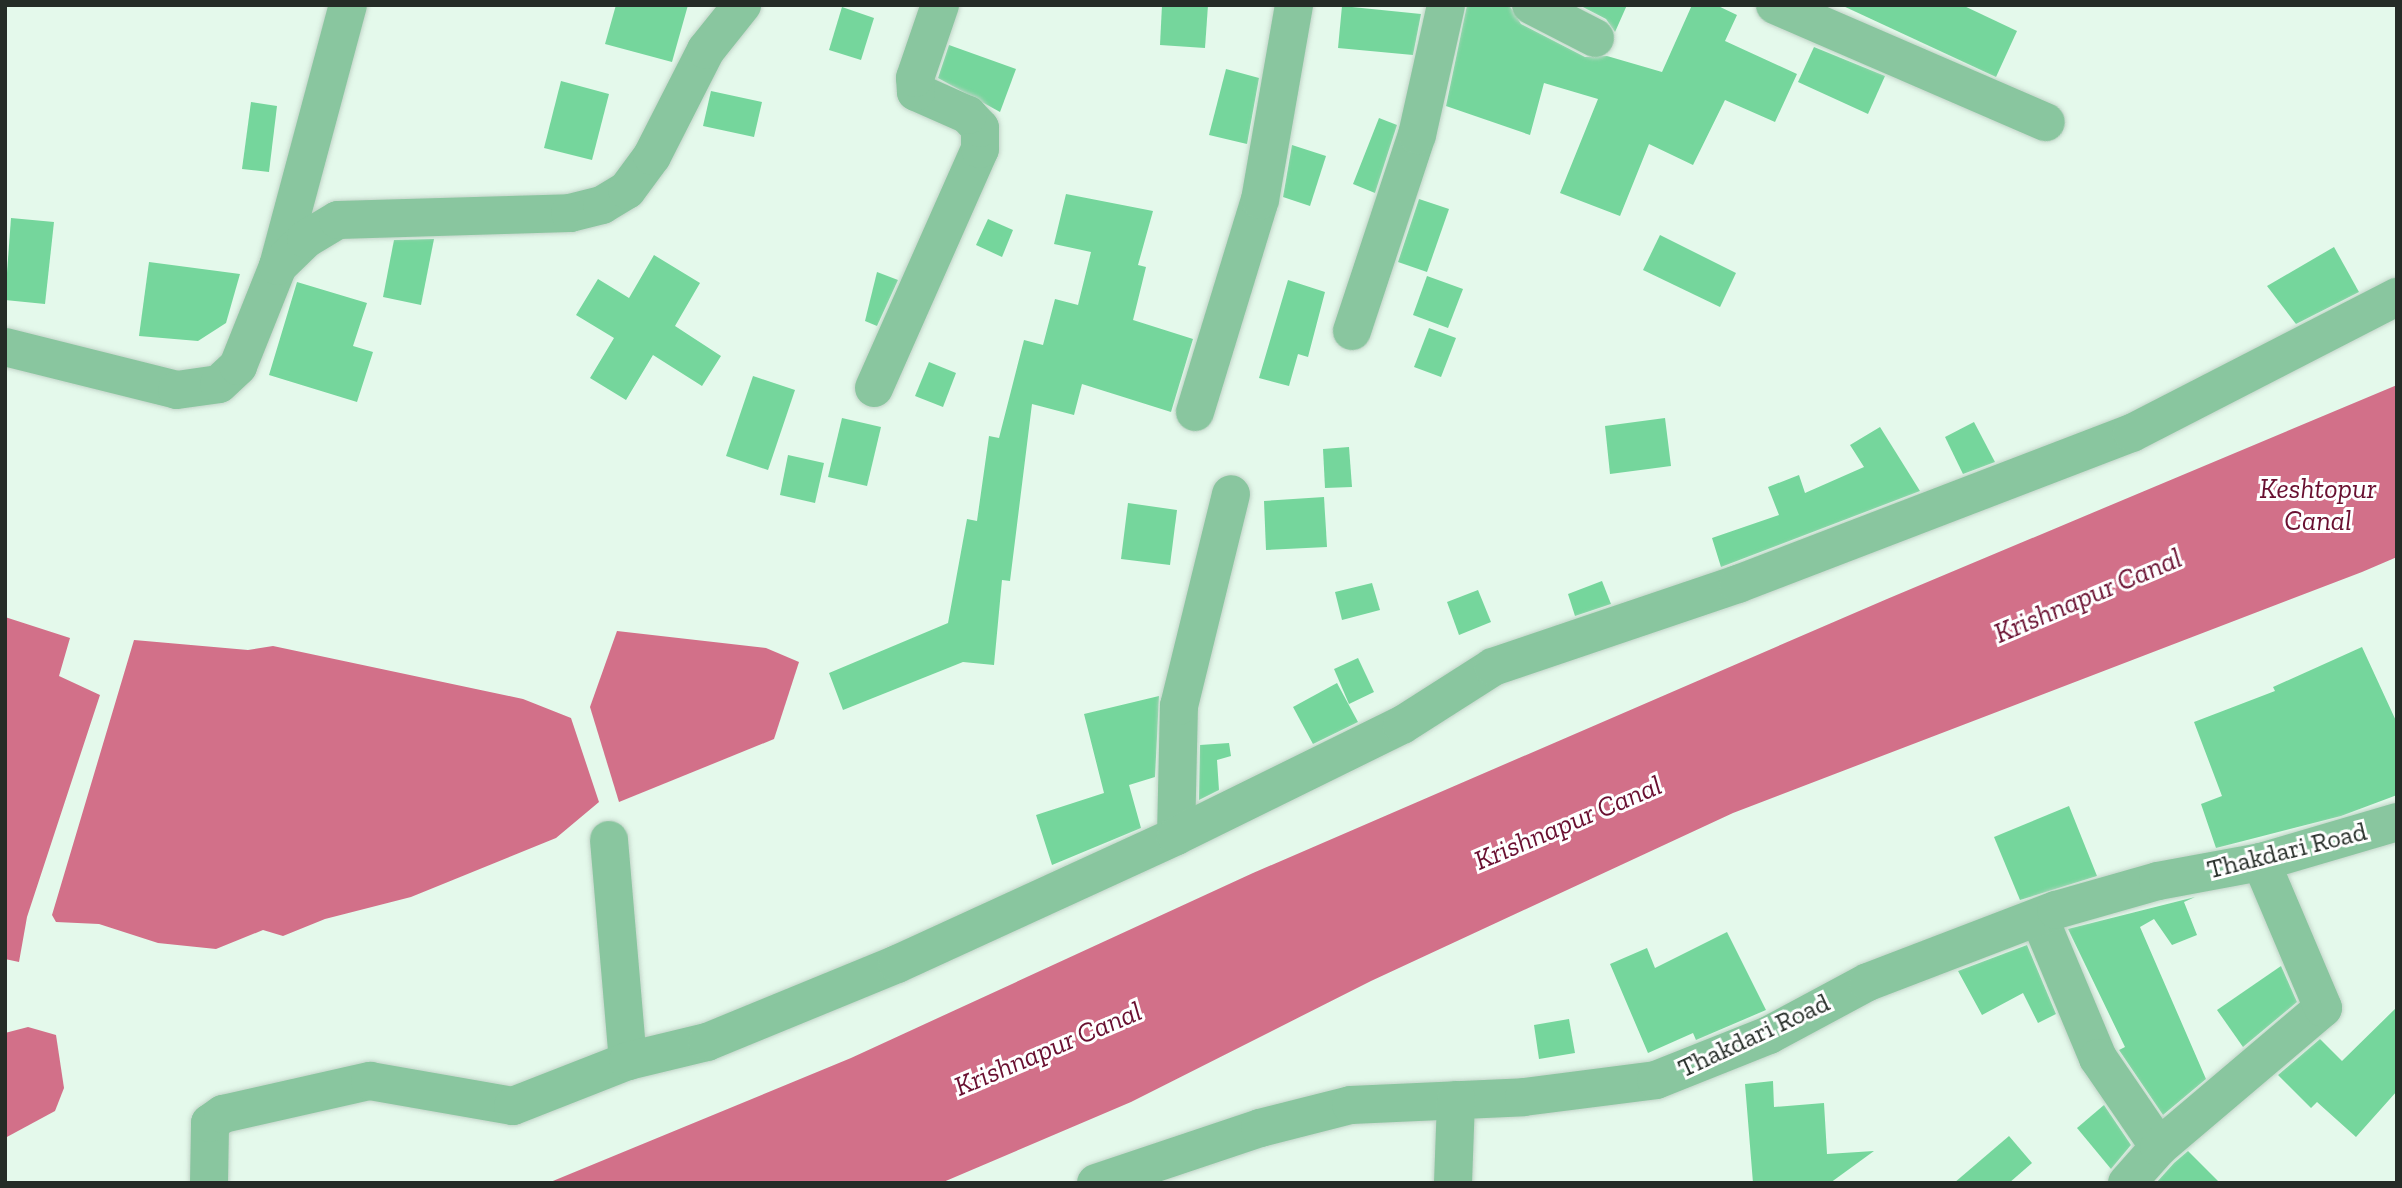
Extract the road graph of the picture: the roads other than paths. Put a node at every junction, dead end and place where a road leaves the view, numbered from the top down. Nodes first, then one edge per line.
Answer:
1 (348, 5) edge
2 (742, 5) edge
3 (940, 5) edge
4 (1294, 5) edge
5 (1446, 5) edge
6 (1531, 5) edge
7 (1775, 5) edge
8 (1595, 38) dead end
9 (2046, 122) dead end
10 (278, 266) junction
11 (2397, 297) edge
12 (1352, 331) dead end
13 (5, 347) edge
14 (874, 388) dead end
15 (1195, 412) dead end
16 (1231, 494) dead end
17 (2397, 822) edge
18 (1176, 836) junction
19 (609, 840) dead end
20 (2261, 862) junction
21 (2039, 916) junction
22 (628, 1061) junction
23 (1455, 1100) junction
24 (2159, 1147) junction
25 (209, 1183) edge
26 (1096, 1183) edge
27 (1453, 1183) edge
28 (2127, 1183) edge

1 - 10 street
2 - 10 street
3 - 14 street
4 - 15 street
5 - 12 street
6 - 8 street
7 - 9 street
10 - 13 street
11 - 18 street
16 - 18 street
17 - 20 street, Thakdari Road
18 - 22 street
19 - 22 street
20 - 21 street, Thakdari Road
20 - 24 street
21 - 23 street, Thakdari Road
21 - 24 street
22 - 25 street
23 - 26 street, Thakdari Road
23 - 27 street
24 - 28 street

